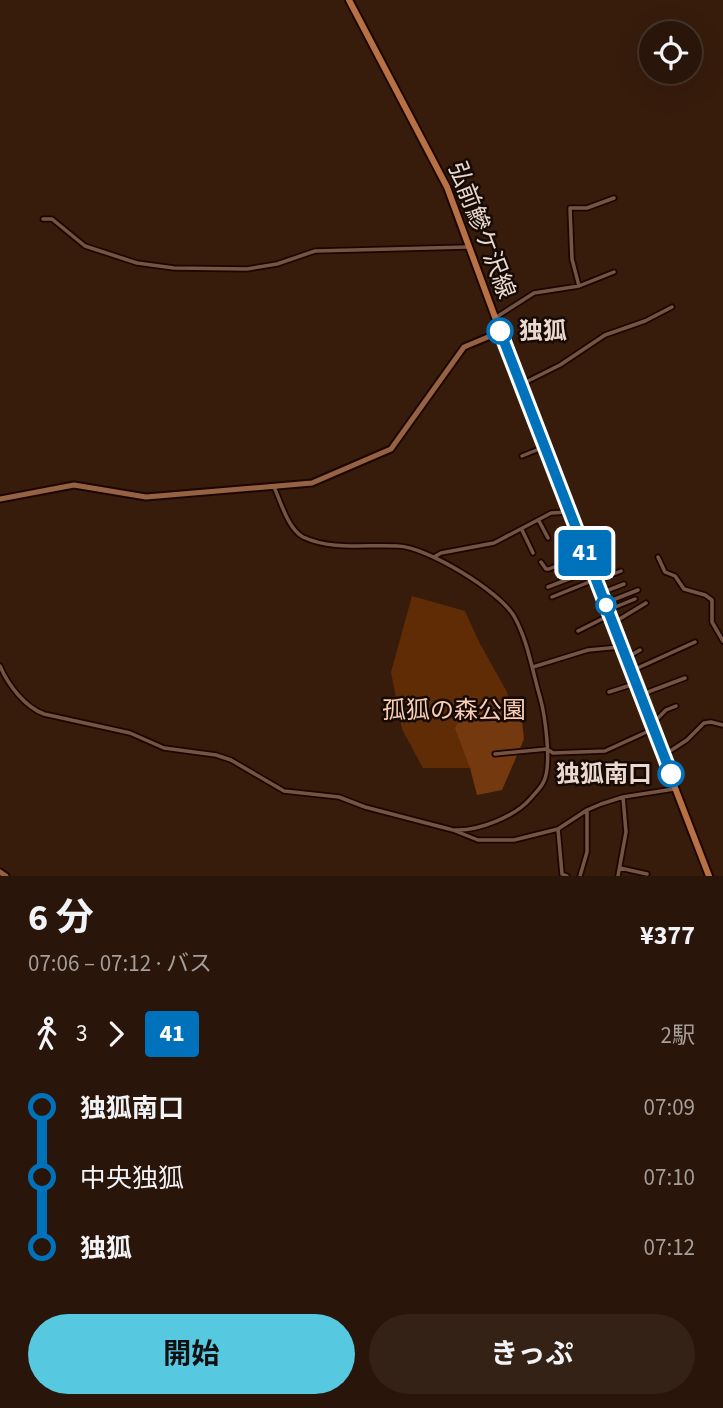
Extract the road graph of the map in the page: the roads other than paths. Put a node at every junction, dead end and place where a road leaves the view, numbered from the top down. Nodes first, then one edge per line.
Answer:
1 (349, 0) edge
2 (614, 198) dead end
3 (43, 219) dead end
4 (468, 247) junction
5 (614, 272) dead end
6 (579, 286) junction
7 (673, 307) dead end
8 (495, 318) junction
9 (500, 332) junction
10 (520, 385) junction
11 (544, 447) junction
12 (522, 456) dead end
13 (273, 487) junction
14 (0, 499) edge
15 (569, 512) junction
16 (539, 521) junction
17 (522, 530) junction
18 (548, 538) dead end
19 (533, 553) dead end
20 (585, 554) junction
21 (434, 557) junction
22 (658, 557) dead end
23 (541, 562) dead end
24 (592, 570) junction
25 (621, 570) dead end
26 (596, 580) junction
27 (624, 584) dead end
28 (548, 587) dead end
29 (638, 590) dead end
30 (601, 593) junction
31 (552, 597) dead end
32 (635, 599) dead end
33 (646, 603) dead end
34 (607, 609) junction
35 (613, 623) junction
36 (578, 631) dead end
37 (723, 641) edge
38 (695, 642) dead end
39 (622, 646) junction
40 (640, 650) dead end
41 (626, 658) junction
42 (0, 666) edge
43 (533, 667) junction
44 (631, 671) junction
45 (685, 678) dead end
46 (636, 683) junction
47 (609, 692) dead end
48 (640, 695) junction
49 (676, 706) dead end
50 (652, 726) junction
51 (723, 726) edge
52 (547, 749) junction
53 (495, 754) dead end
54 (663, 755) junction
55 (676, 788) junction
56 (623, 797) junction
57 (587, 810) junction
58 (558, 829) junction
59 (453, 830) junction
60 (620, 868) junction
61 (0, 872) edge
62 (648, 874) dead end
63 (6, 876) edge
64 (567, 876) edge
65 (580, 876) edge
66 (618, 876) edge
67 (709, 876) edge

1 - 4 main road, 弘前鰺ケ沢線
2 - 6 street
3 - 4 street
4 - 8 main road, 弘前鰺ケ沢線
5 - 6 street
6 - 8 street
7 - 10 street
8 - 9 main road, 弘前鰺ケ沢線
9 - 10 main road, 弘前鰺ケ沢線
9 - 13 street
10 - 11 main road, 弘前鰺ケ沢線
11 - 12 street
11 - 15 main road, 弘前鰺ケ沢線
13 - 14 street
13 - 21 street
15 - 16 street
15 - 20 main road, 弘前鰺ケ沢線
16 - 17 street
16 - 18 street
17 - 19 street
17 - 21 street
20 - 23 street
20 - 24 main road, 弘前鰺ケ沢線
21 - 43 street
22 - 37 street
24 - 26 main road, 弘前鰺ケ沢線
24 - 28 street
25 - 26 street
26 - 30 main road, 弘前鰺ケ沢線
26 - 31 street
27 - 30 street
29 - 34 street
30 - 34 main road, 弘前鰺ケ沢線
32 - 34 street
33 - 35 street
34 - 35 main road, 弘前鰺ケ沢線
34 - 36 street
35 - 39 main road, 弘前鰺ケ沢線
38 - 44 street
39 - 41 main road, 弘前鰺ケ沢線
39 - 43 street
40 - 41 street
41 - 44 main road, 弘前鰺ケ沢線
42 - 59 street
43 - 52 street
44 - 46 main road, 弘前鰺ケ沢線
45 - 48 street
46 - 47 street
46 - 48 main road, 弘前鰺ケ沢線
48 - 50 main road, 弘前鰺ケ沢線
49 - 50 street
50 - 52 street
50 - 54 main road, 弘前鰺ケ沢線
51 - 54 street
52 - 53 street
52 - 59 street
54 - 55 main road, 弘前鰺ケ沢線
55 - 56 street
55 - 67 main road, 弘前鰺ケ沢線
56 - 57 street
56 - 60 street
57 - 58 street
57 - 65 street
58 - 59 street
58 - 64 street
60 - 62 street
60 - 66 street
61 - 63 street

